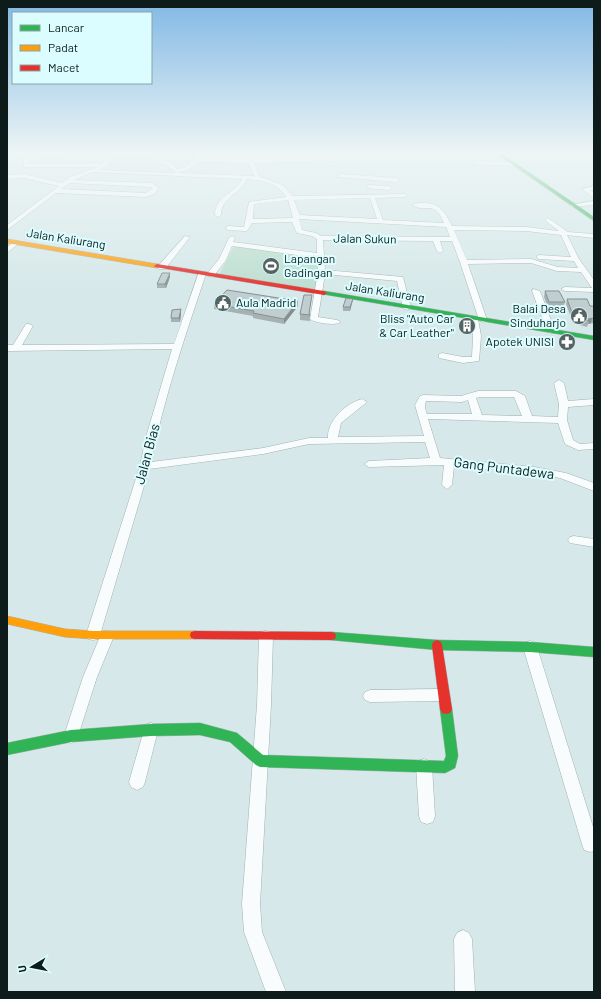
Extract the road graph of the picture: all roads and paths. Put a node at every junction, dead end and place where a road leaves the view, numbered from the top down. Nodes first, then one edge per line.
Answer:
1 (43, 201) edge
2 (223, 201) edge
3 (265, 201) edge
4 (291, 201) edge
5 (374, 201) edge
6 (567, 201) edge
7 (594, 203) edge
8 (415, 205) dead end
9 (573, 205) junction
10 (218, 215) dead end
11 (296, 219) junction
12 (594, 219) edge
13 (251, 220) junction
14 (380, 220) junction
15 (548, 220) dead end
16 (449, 227) junction
17 (7, 228) edge
18 (228, 228) dead end
19 (237, 229) junction
20 (565, 233) junction
21 (594, 236) edge
22 (187, 237) dead end
23 (320, 238) junction
24 (436, 239) junction
25 (454, 239) junction
26 (12, 242) edge
27 (230, 244) junction
28 (7, 251) edge
29 (440, 251) dead end
30 (322, 256) junction
31 (539, 257) dead end
32 (576, 259) junction
33 (464, 262) junction
34 (162, 267) junction
35 (583, 270) junction
36 (322, 272) junction
37 (206, 275) junction
38 (594, 286) edge
39 (565, 289) dead end
40 (594, 290) edge
41 (536, 291) dead end
42 (318, 293) junction
43 (407, 308) junction
44 (479, 319) junction
45 (337, 322) dead end
46 (31, 326) dead end
47 (551, 331) junction
48 (594, 338) edge
49 (177, 346) junction
50 (14, 348) edge
51 (442, 356) dead end
52 (559, 383) dead end
53 (471, 396) junction
54 (362, 402) dead end
55 (594, 402) edge
56 (564, 404) junction
57 (423, 418) junction
58 (466, 418) junction
59 (478, 418) junction
60 (528, 418) junction
61 (562, 420) junction
62 (468, 428) dead end
63 (429, 439) junction
64 (333, 440) junction
65 (594, 446) edge
66 (436, 461) junction
67 (449, 462) junction
68 (369, 464) dead end
69 (145, 466) junction
70 (448, 485) dead end
71 (594, 487) edge
72 (574, 540) dead end
73 (594, 543) edge
74 (9, 624) edge
75 (93, 635) junction
76 (108, 636) junction
77 (266, 636) junction
78 (437, 645) junction
79 (530, 647) junction
80 (594, 652) edge
81 (443, 695) junction
82 (370, 696) dead end
83 (151, 730) junction
84 (71, 736) junction
85 (7, 749) edge
86 (260, 761) junction
87 (424, 766) junction
88 (137, 782) dead end
89 (427, 816) dead end
90 (590, 844) dead end
91 (463, 938) dead end
92 (276, 992) edge
93 (465, 992) edge

1 - 17 street
2 - 10 street
3 - 13 street
4 - 11 street, Jalan Sukun
5 - 14 street
6 - 9 street
7 - 9 street
8 - 16 street
9 - 12 street
11 - 13 street
11 - 14 street
11 - 23 street, Jalan Sukun
13 - 19 street
14 - 16 street
15 - 20 street
16 - 20 street
16 - 25 street
18 - 19 street
19 - 27 street, Jalan Bias
20 - 21 street
20 - 32 street
22 - 34 street
23 - 24 street, Jalan Sukun
23 - 30 street
24 - 25 street, Jalan Sukun
24 - 29 street
25 - 33 street
26 - 28 street
26 - 34 street, Jalan Kaliurang
27 - 30 street
27 - 37 street, Jalan Bias
30 - 36 street
31 - 32 street
32 - 35 street
33 - 35 street
33 - 44 street
34 - 37 street, Jalan Kaliurang
35 - 38 street
36 - 42 street
36 - 43 street
37 - 42 street, Jalan Kaliurang
37 - 49 street, Jalan Bias
39 - 40 street
41 - 47 street
42 - 43 street, Jalan Kaliurang
42 - 45 street
43 - 44 street, Jalan Kaliurang
44 - 47 street, Jalan Kaliurang
44 - 51 street
46 - 50 street
47 - 48 street, Jalan Kaliurang
49 - 50 street
49 - 69 street, Jalan Bias
52 - 56 street
53 - 57 street
53 - 59 street
53 - 60 street
54 - 64 street
55 - 56 street
56 - 61 street
57 - 58 street
57 - 63 street
58 - 59 street
58 - 62 street
59 - 60 street
60 - 61 street
61 - 65 street
63 - 64 street
63 - 66 street
64 - 69 street
66 - 67 street, Gang Puntadewa
66 - 68 street, Gang Puntadewa
67 - 70 street
67 - 71 street, Gang Puntadewa
69 - 75 street, Jalan Bias
72 - 73 street
74 - 75 street
75 - 76 street
76 - 77 street
76 - 84 street
77 - 78 street
77 - 86 street
78 - 79 street
78 - 81 street
79 - 80 street
79 - 90 street
81 - 82 street
81 - 87 street
83 - 84 street
83 - 86 street
83 - 88 street
84 - 85 street
86 - 87 street
86 - 92 street
87 - 89 street
91 - 93 street

